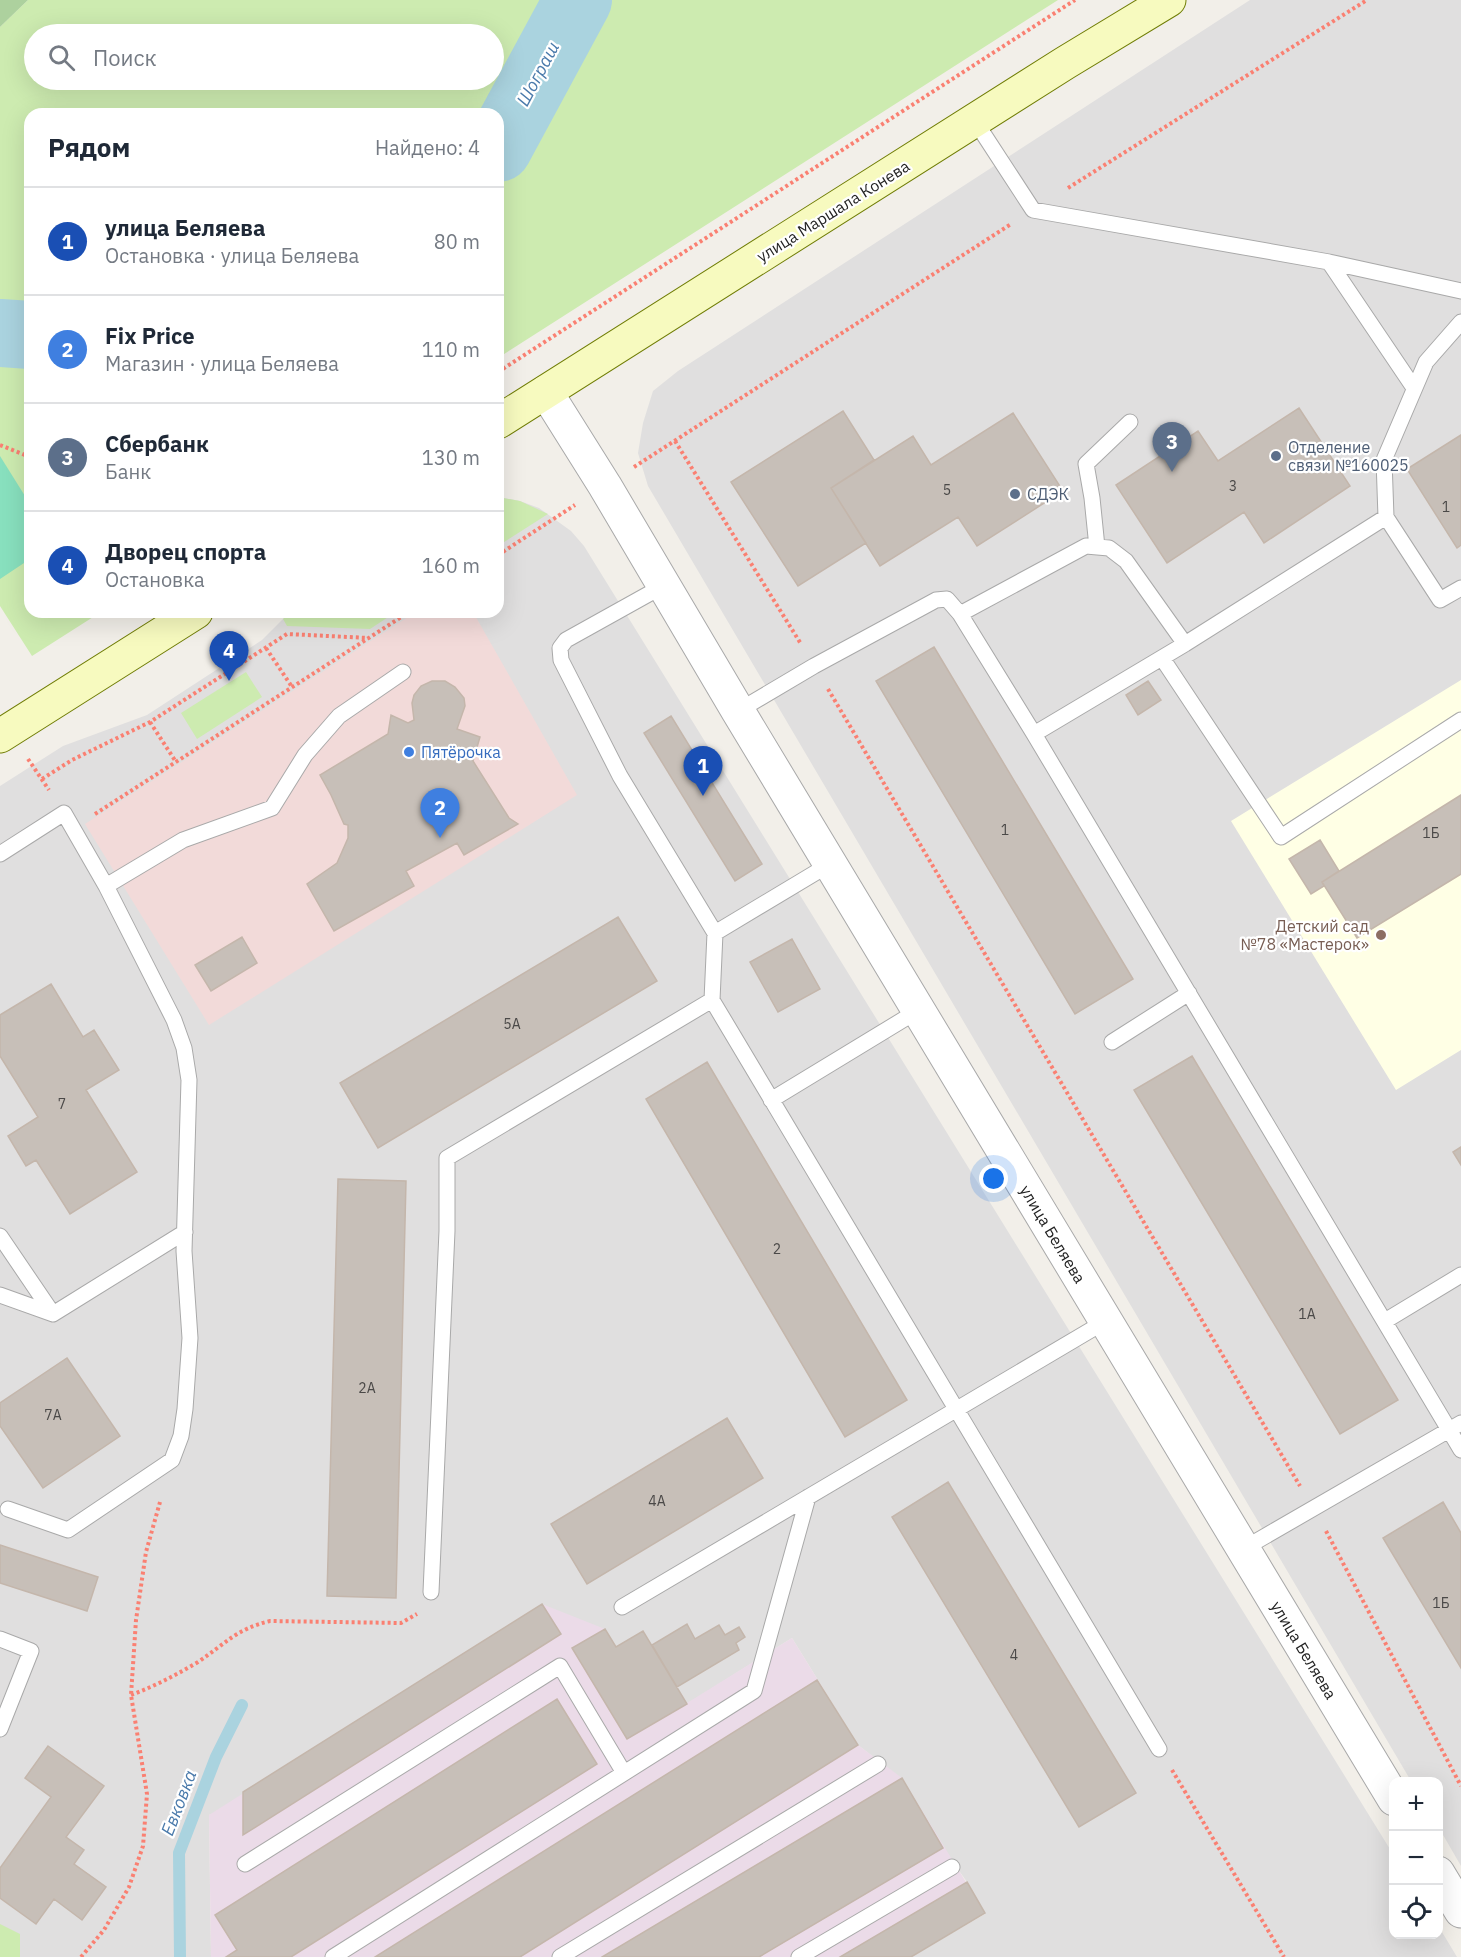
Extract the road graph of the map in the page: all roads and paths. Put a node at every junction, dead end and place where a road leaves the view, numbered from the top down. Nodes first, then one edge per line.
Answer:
1 (1075, 0) edge
2 (1169, 0) edge
3 (1367, 0) edge
4 (975, 121) junction
5 (1033, 210) junction
6 (1329, 262) junction
7 (1461, 291) edge
8 (1461, 322) edge
9 (504, 368) edge
10 (1414, 388) junction
11 (546, 392) junction
12 (504, 418) edge
13 (1130, 422) dead end
14 (675, 441) junction
15 (0, 445) edge
16 (24, 455) edge
17 (604, 486) junction
18 (1386, 516) junction
19 (1097, 547) junction
20 (504, 551) edge
21 (663, 586) junction
22 (1461, 588) edge
23 (960, 614) junction
24 (187, 618) edge
25 (400, 618) edge
26 (369, 638) junction
27 (1185, 644) junction
28 (266, 648) junction
29 (1162, 658) junction
30 (814, 666) junction
31 (403, 672) dead end
32 (292, 687) junction
33 (738, 711) junction
34 (1461, 720) edge
35 (150, 722) junction
36 (5, 733) edge
37 (1034, 734) junction
38 (176, 762) junction
39 (42, 779) junction
40 (64, 813) junction
41 (75, 831) junction
42 (0, 854) edge
43 (830, 864) junction
44 (106, 886) junction
45 (715, 933) junction
46 (1189, 993) junction
47 (712, 1000) junction
48 (919, 1010) junction
49 (1112, 1041) dead end
50 (771, 1100) junction
51 (185, 1232) junction
52 (0, 1236) edge
53 (1461, 1275) edge
54 (0, 1295) edge
55 (53, 1314) junction
56 (1106, 1321) junction
57 (1385, 1321) junction
58 (956, 1410) junction
59 (1455, 1427) edge
60 (1461, 1450) edge
61 (172, 1460) junction
62 (808, 1497) junction
63 (1313, 1508) junction
64 (8, 1509) dead end
65 (1243, 1549) junction
66 (431, 1592) joint
67 (622, 1607) dead end
68 (0, 1639) edge
69 (131, 1695) junction
70 (0, 1729) edge
71 (1159, 1749) joint
72 (878, 1764) dead end
73 (624, 1773) junction
74 (1461, 1785) edge
75 (1389, 1790) edge
76 (245, 1864) dead end
77 (952, 1867) dead end
78 (1443, 1881) edge
79 (1461, 1911) edge
80 (81, 1957) edge
81 (333, 1957) edge
82 (560, 1957) edge
83 (799, 1957) edge
84 (1284, 1957) edge

1 - 9 path
2 - 4 main road, улица Маршала Конева
3 - 5 path
4 - 5 lane
4 - 11 main road, улица Маршала Конева
5 - 6 lane
5 - 14 path
6 - 7 lane
6 - 10 lane
8 - 10 lane
10 - 18 lane
11 - 12 main road, улица Маршала Конева
11 - 17 street, улица Беляева
13 - 19 lane
14 - 17 path
14 - 30 path
15 - 16 path
17 - 20 path
17 - 21 street, улица Беляева
18 - 22 lane
18 - 27 lane
19 - 23 lane
19 - 27 lane
21 - 33 street, улица Беляева
21 - 45 lane
23 - 30 lane
23 - 37 lane
24 - 36 main road
25 - 26 path
26 - 28 path
26 - 32 path
27 - 29 lane
28 - 32 path
28 - 35 path
29 - 34 lane
29 - 37 lane
30 - 33 lane
30 - 63 path
31 - 44 lane
32 - 38 path
33 - 43 street, улица Беляева
35 - 38 path
35 - 39 path
36 - 39 path
37 - 46 lane
38 - 41 path
39 - 40 path
40 - 41 lane
40 - 42 lane
41 - 44 lane
43 - 45 lane
43 - 48 street, улица Беляева
44 - 51 lane
45 - 47 lane
46 - 49 lane
46 - 57 lane
47 - 50 lane
47 - 66 lane
48 - 50 lane
48 - 56 street, улица Беляева
50 - 58 lane
51 - 55 lane
51 - 61 lane
52 - 55 lane
53 - 57 lane
54 - 55 lane
56 - 58 lane
56 - 65 street, улица Беляева
57 - 59 lane
58 - 62 lane
58 - 71 lane
59 - 60 lane
59 - 63 lane
61 - 64 lane
61 - 69 path
62 - 67 lane
62 - 73 lane
63 - 65 lane
63 - 74 path
65 - 75 street, улица Беляева
66 - 69 path
68 - 70 lane
69 - 80 path
71 - 84 path
72 - 82 lane
73 - 76 lane
73 - 81 lane
77 - 83 lane
78 - 79 street

